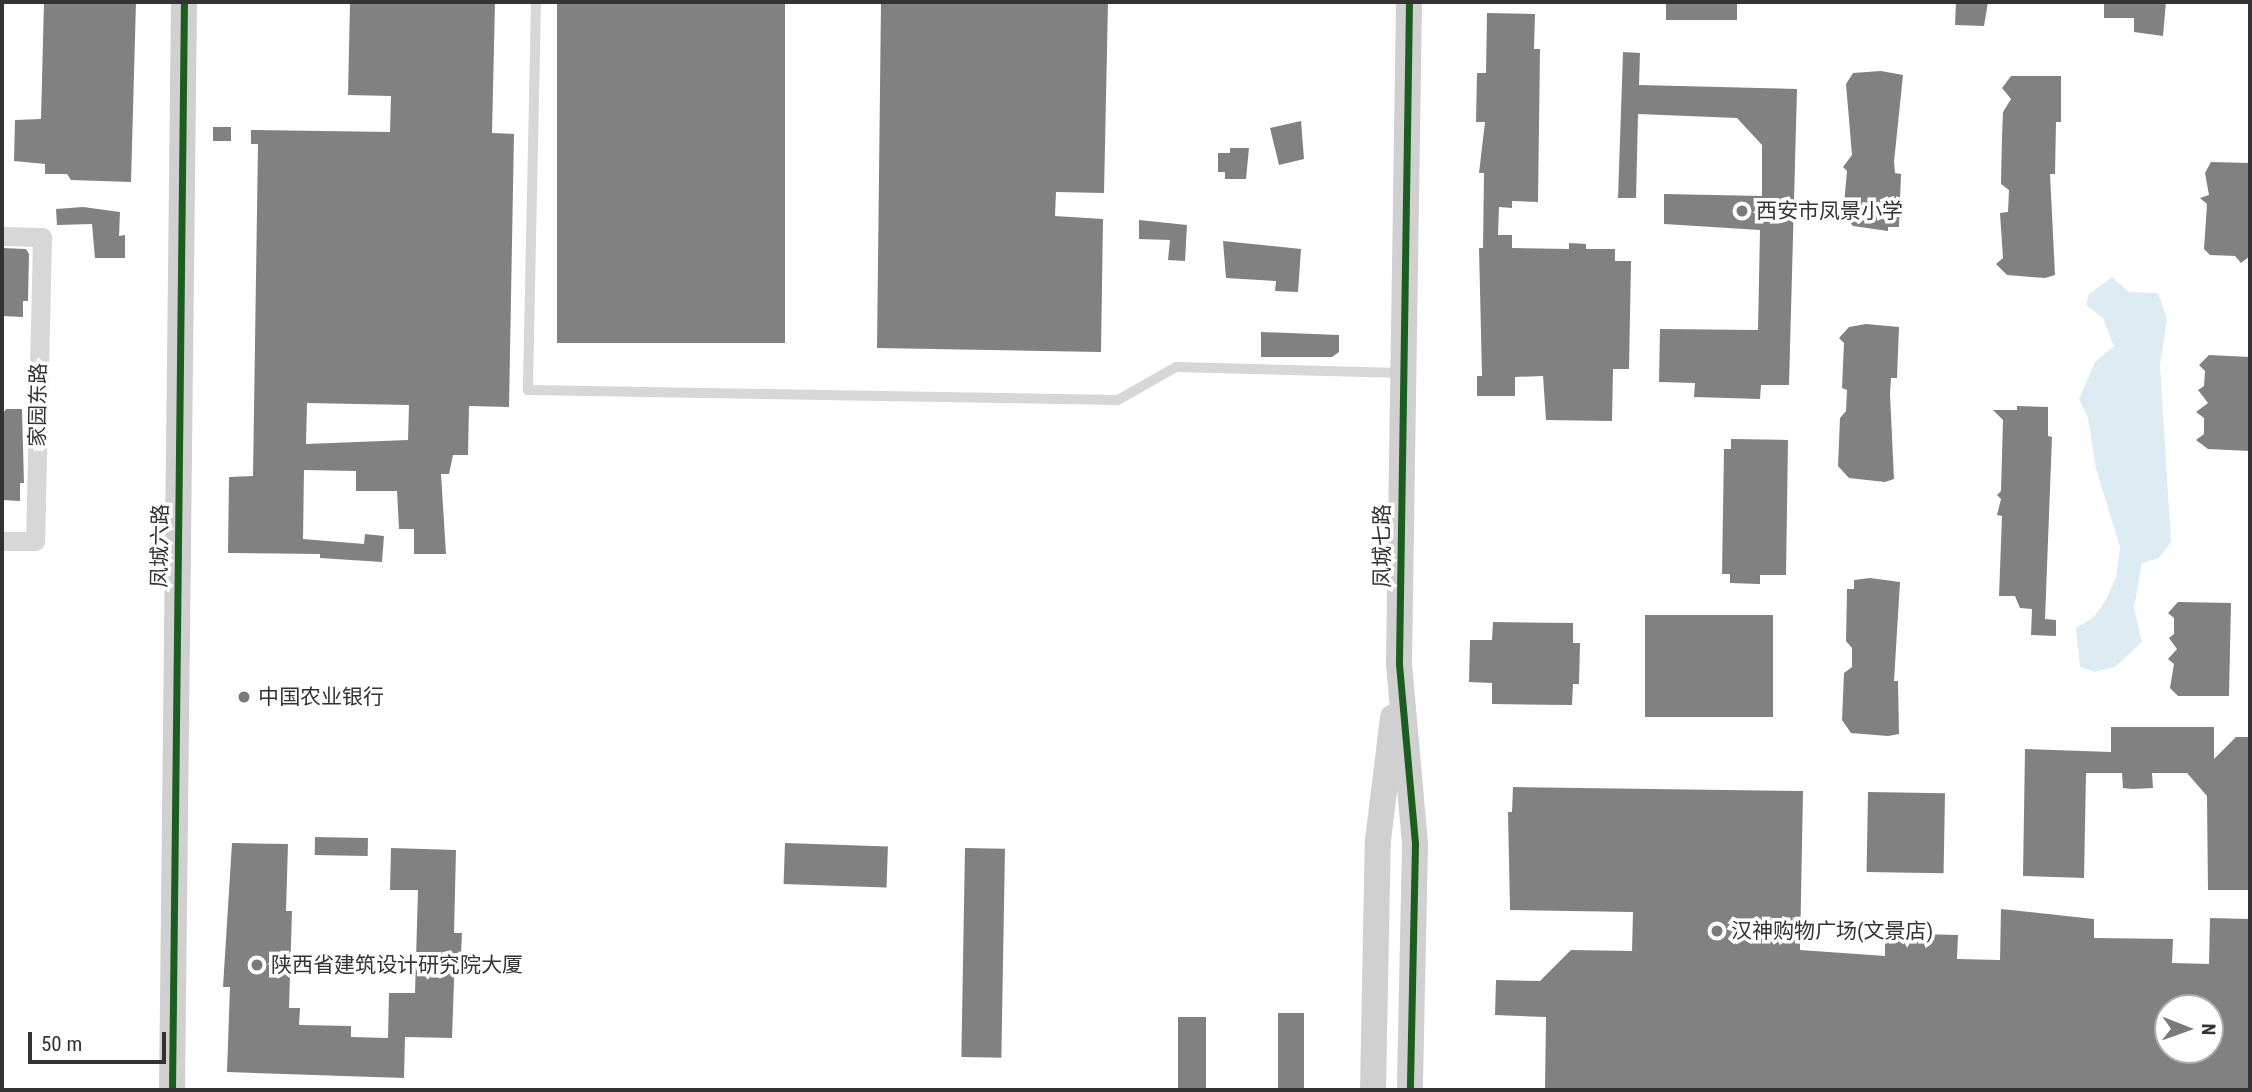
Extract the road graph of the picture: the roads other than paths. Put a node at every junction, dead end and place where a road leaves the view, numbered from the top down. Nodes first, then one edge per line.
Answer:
1 (184, 2) edge
2 (536, 2) edge
3 (1409, 2) edge
4 (2, 236) edge
5 (1402, 373) junction
6 (2, 541) edge
7 (1399, 663) junction
8 (172, 1090) edge
9 (1373, 1090) edge
10 (1410, 1090) edge

1 - 8 street, 凤城六路
2 - 5 lane
3 - 5 street, 凤城七路
4 - 6 street, 家园东路
5 - 7 street, 凤城七路
7 - 9 street, 凤城七路
7 - 10 street, 凤城七路

